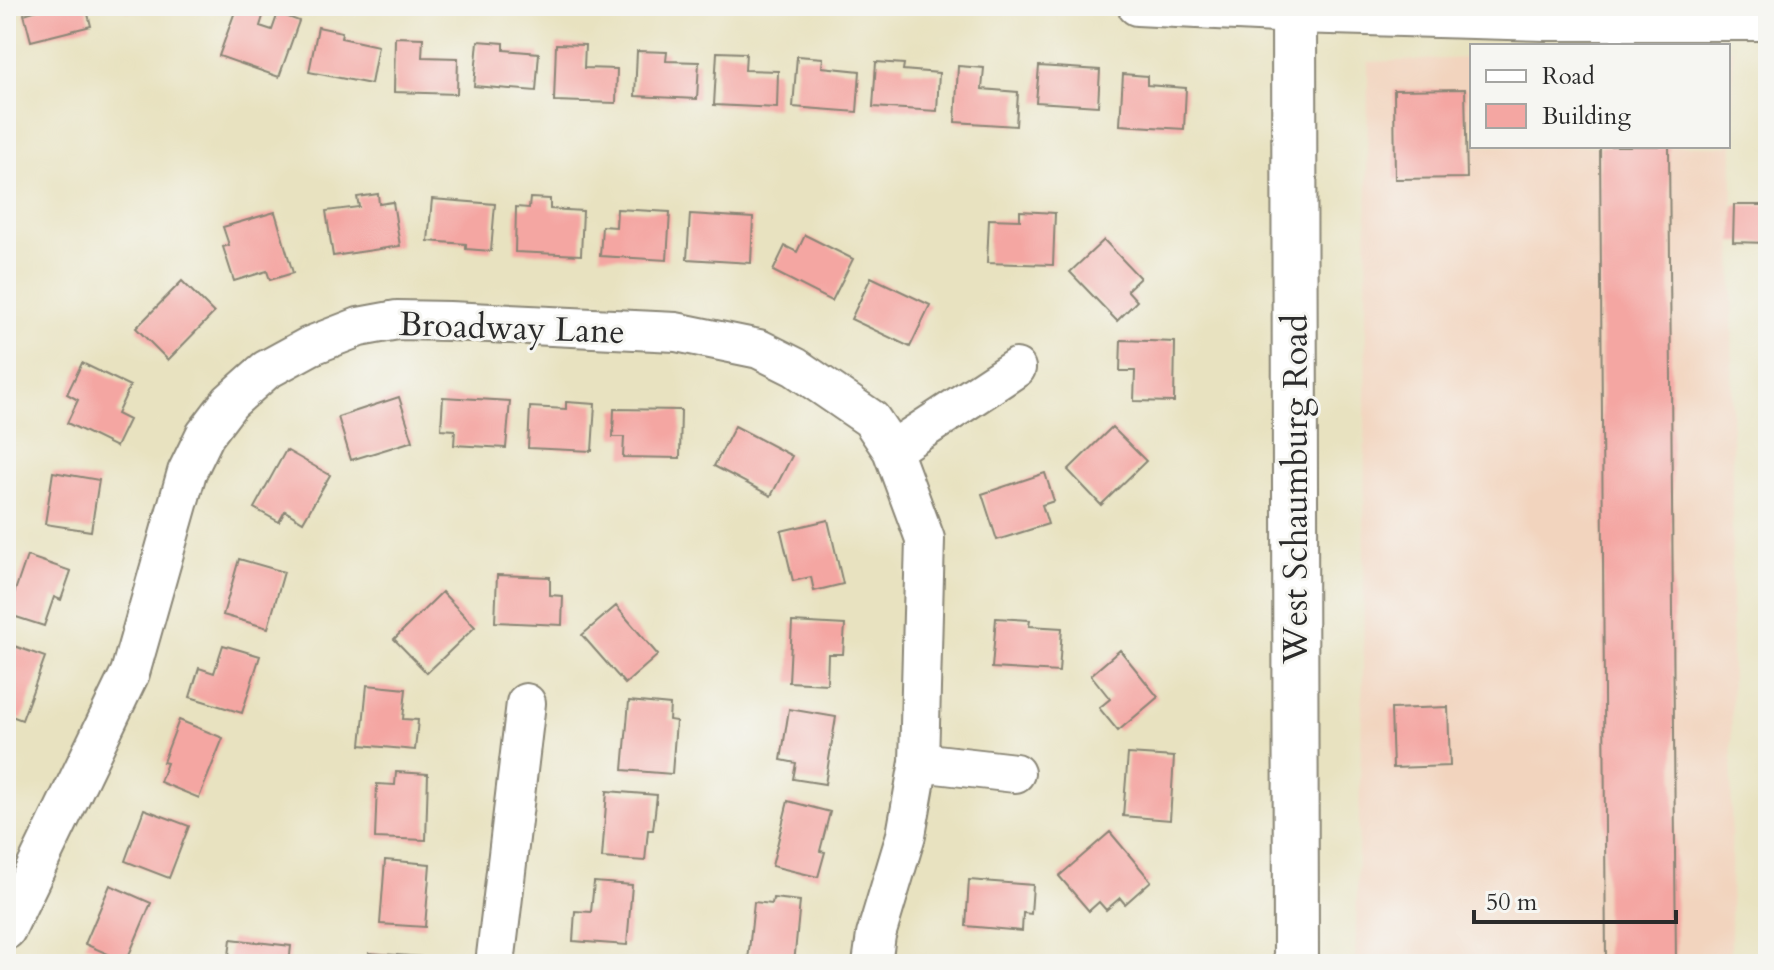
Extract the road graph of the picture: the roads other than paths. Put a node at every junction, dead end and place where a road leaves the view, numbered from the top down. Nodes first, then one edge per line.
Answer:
1 (1137, 6) edge
2 (1295, 9) edge
3 (1545, 14) edge
4 (1768, 21) edge
5 (1016, 368) dead end
6 (892, 450) junction
7 (526, 703) dead end
8 (919, 762) junction
9 (1015, 773) dead end
10 (6, 930) edge
11 (495, 964) edge
12 (872, 964) edge
13 (1296, 964) edge

1 - 2 street
2 - 3 street
2 - 13 main road, West Schaumburg Road
3 - 4 street
5 - 6 street
6 - 8 street, Broadway Lane
6 - 10 street, Broadway Lane
7 - 11 street
8 - 9 street
8 - 12 street, Broadway Lane

